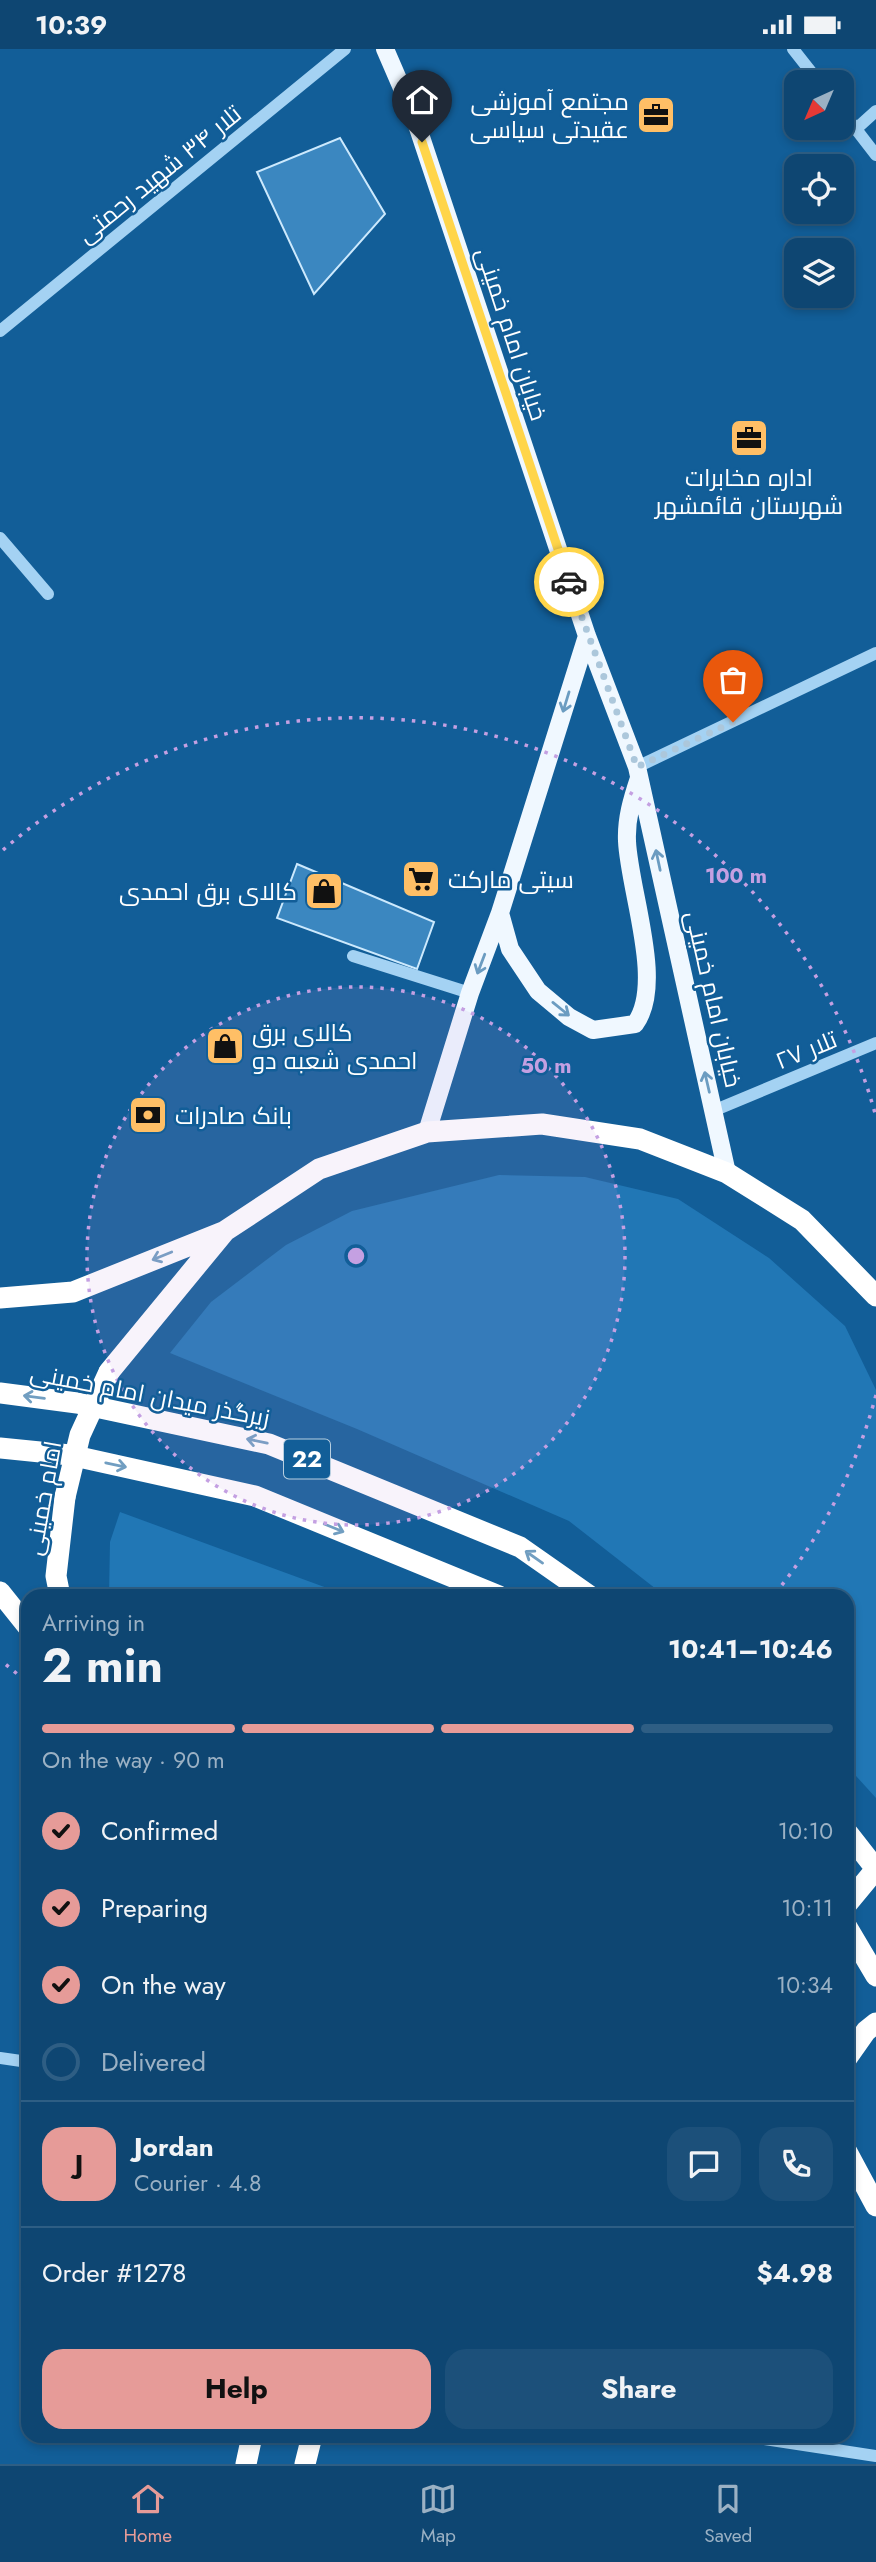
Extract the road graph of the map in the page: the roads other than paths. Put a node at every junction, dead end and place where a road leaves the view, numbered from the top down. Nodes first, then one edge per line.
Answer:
1 (345, 49) edge
2 (385, 49) edge
3 (793, 49) edge
4 (810, 70) edge
5 (876, 111) edge
6 (854, 126) edge
7 (856, 129) junction
8 (876, 155) edge
9 (0, 331) edge
10 (0, 538) edge
11 (48, 594) dead end
12 (587, 636) junction
13 (876, 653) edge
14 (638, 772) junction
15 (500, 912) junction
16 (353, 957) dead end
17 (470, 993) junction
18 (876, 1043) edge
19 (713, 1111) junction
20 (427, 1132) junction
21 (727, 1173) junction
22 (225, 1231) junction
23 (876, 1296) edge
24 (0, 1298) edge
25 (0, 1393) edge
26 (0, 1448) edge
27 (59, 1589) edge
28 (482, 1589) edge
29 (580, 1589) edge
30 (0, 1592) edge
31 (21, 1618) edge
32 (854, 1841) edge
33 (876, 1869) edge
34 (854, 1896) edge
35 (854, 1939) edge
36 (876, 1976) edge
37 (871, 2027) edge
38 (854, 2049) edge
39 (0, 2057) edge
40 (21, 2061) edge
41 (854, 2165) edge
42 (876, 2206) edge
43 (250, 2443) edge
44 (310, 2443) edge
45 (792, 2443) edge
46 (876, 2456) edge
47 (246, 2464) edge
48 (305, 2464) edge

1 - 9 street, تلار ۳۴ شهید رحمتی
2 - 12 main road, خیابان امام خمینی
3 - 4 street
5 - 7 street
6 - 7 street
7 - 8 street
10 - 11 street
12 - 14 main road, خیابان امام خمینی
12 -> 15 main road
13 - 14 street
15 -> 14 main road
19 -> 14 main road, خیابان امام خمینی
15 -> 17 main road
16 - 17 street
17 - 20 main road
18 - 19 street, تلار ۲۷
19 - 21 main road, خیابان امام خمینی
20 - 21 highway
20 - 22 highway
21 - 23 highway
22 -> 24 highway
22 - 27 highway, امام خمینی, bridge
29 -> 25 highway, زیرگذر میدان امام خمینی / 22
26 -> 28 highway, 22
30 - 31 highway
32 - 33 highway
33 - 34 highway
35 - 36 highway
37 - 38 highway
39 - 40 street
41 - 42 highway
43 - 47 highway
44 - 48 highway
45 - 46 street

